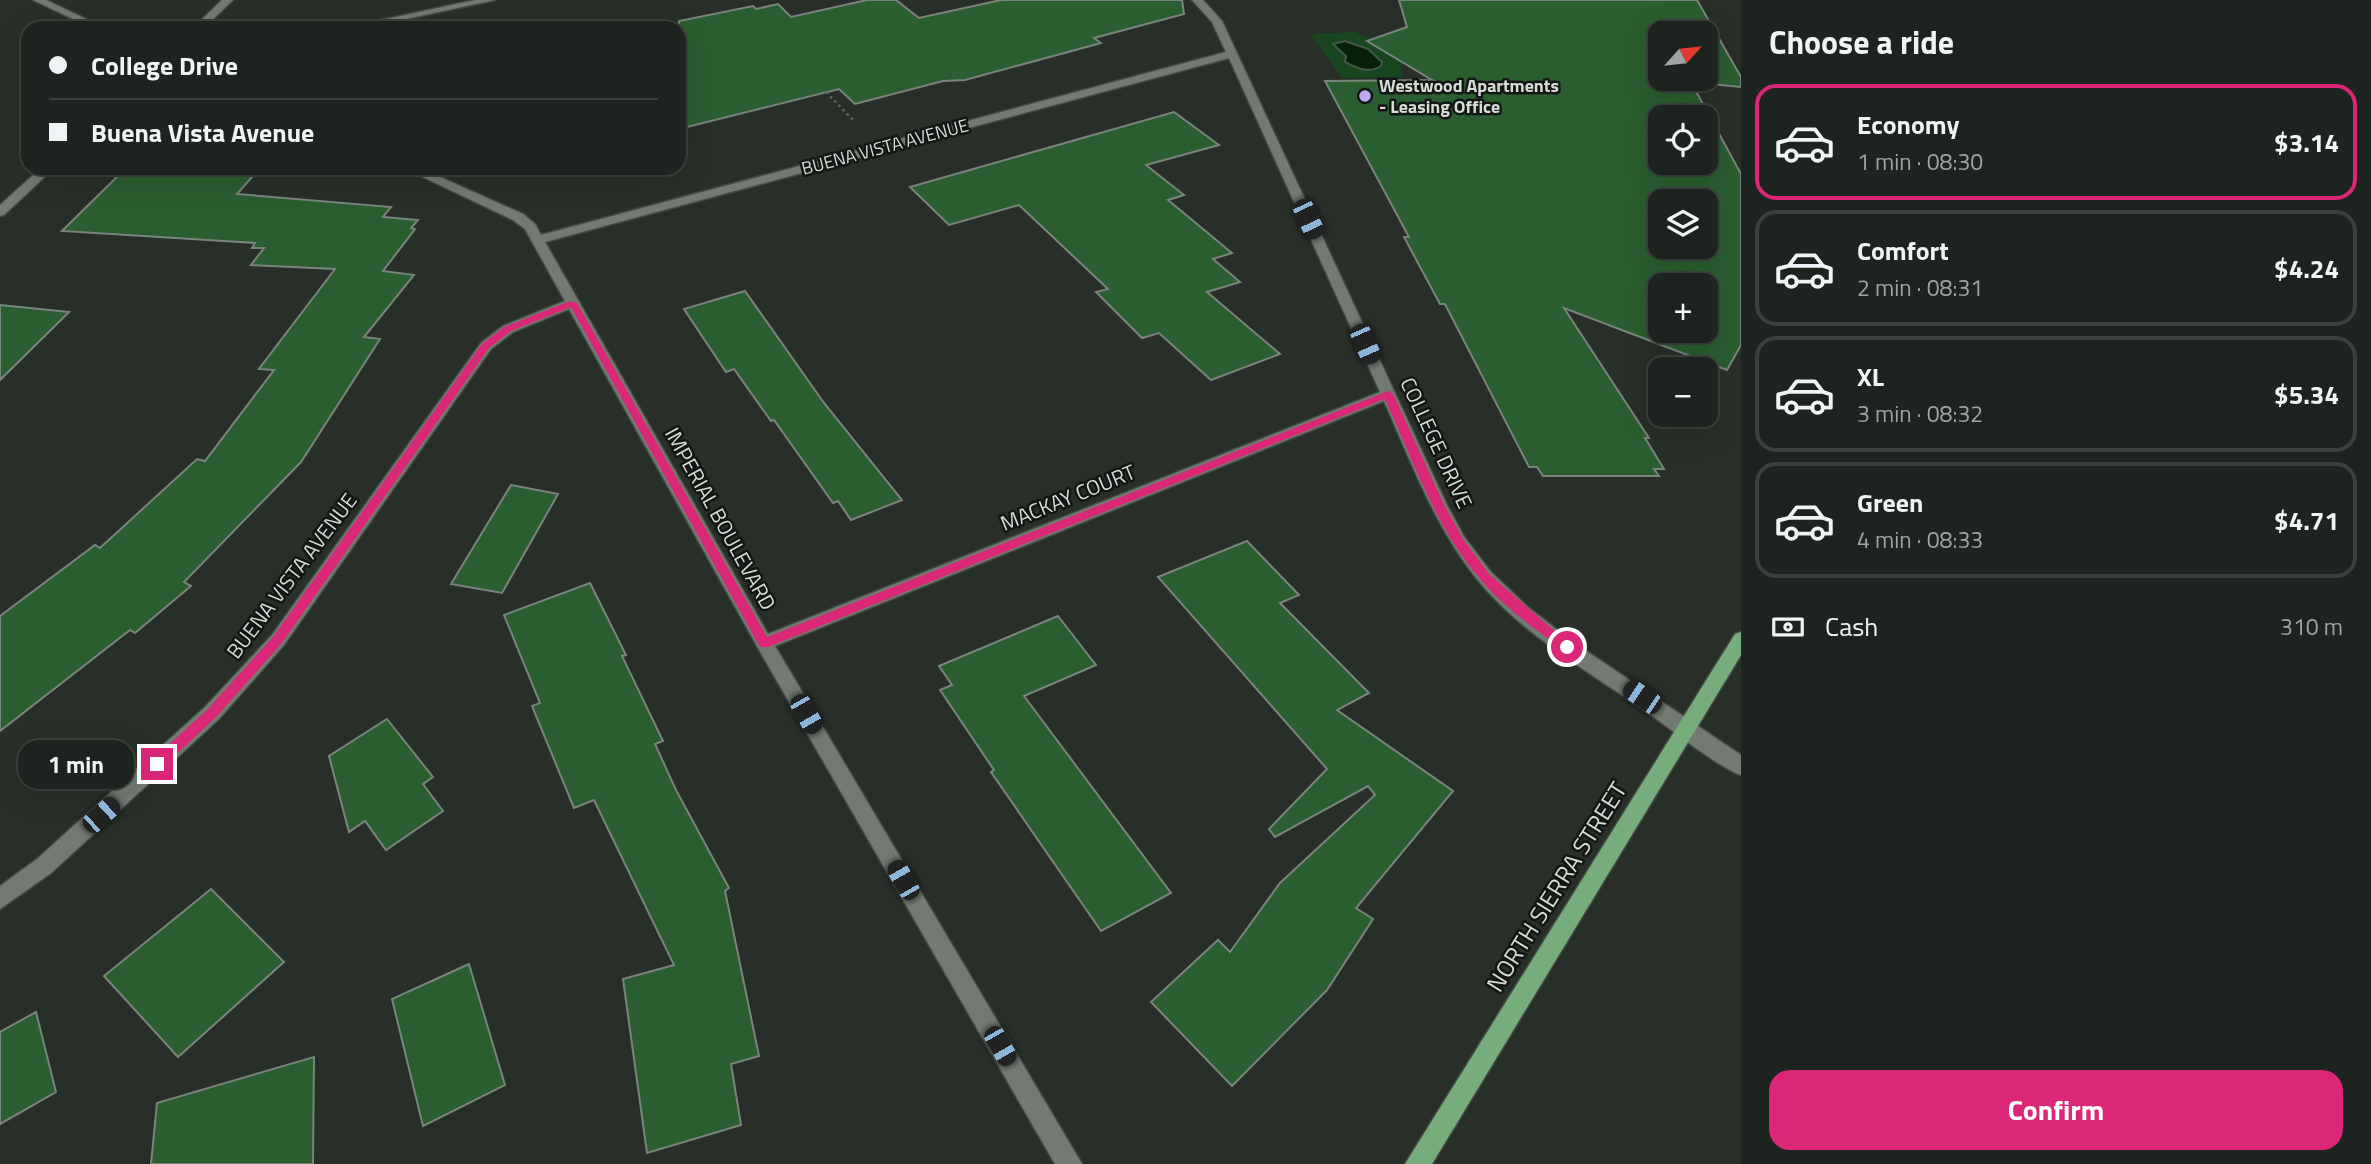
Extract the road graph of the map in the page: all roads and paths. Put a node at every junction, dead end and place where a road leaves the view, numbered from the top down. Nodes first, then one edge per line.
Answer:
1 (38, 0) edge
2 (228, 0) edge
3 (490, 0) edge
4 (1198, 0) edge
5 (84, 21) edge
6 (206, 21) edge
7 (384, 21) edge
8 (1233, 54) junction
9 (826, 92) dead end
10 (855, 122) dead end
11 (40, 175) edge
12 (425, 175) edge
13 (0, 212) edge
14 (538, 240) junction
15 (573, 303) junction
16 (1388, 394) junction
17 (1741, 639) edge
18 (764, 643) junction
19 (1687, 728) junction
20 (1741, 766) edge
21 (0, 899) edge
22 (1069, 1164) edge
23 (1418, 1164) edge

1 - 5 street
2 - 6 street
3 - 7 street
4 - 8 street, COLLEGE DRIVE
8 - 14 street, BUENA VISTA AVENUE
8 - 16 street, COLLEGE DRIVE
9 - 10 path
11 - 13 street
12 - 14 street, IMPERIAL BOULEVARD
14 - 15 street, IMPERIAL BOULEVARD
15 - 18 street, IMPERIAL BOULEVARD
15 - 21 street, BUENA VISTA AVENUE
16 - 18 street, MACKAY COURT
16 - 19 street, COLLEGE DRIVE
17 - 19 main road, NORTH SIERRA STREET
18 - 22 street, IMPERIAL BOULEVARD
19 - 20 street, COLLEGE DRIVE
19 - 23 main road, NORTH SIERRA STREET

